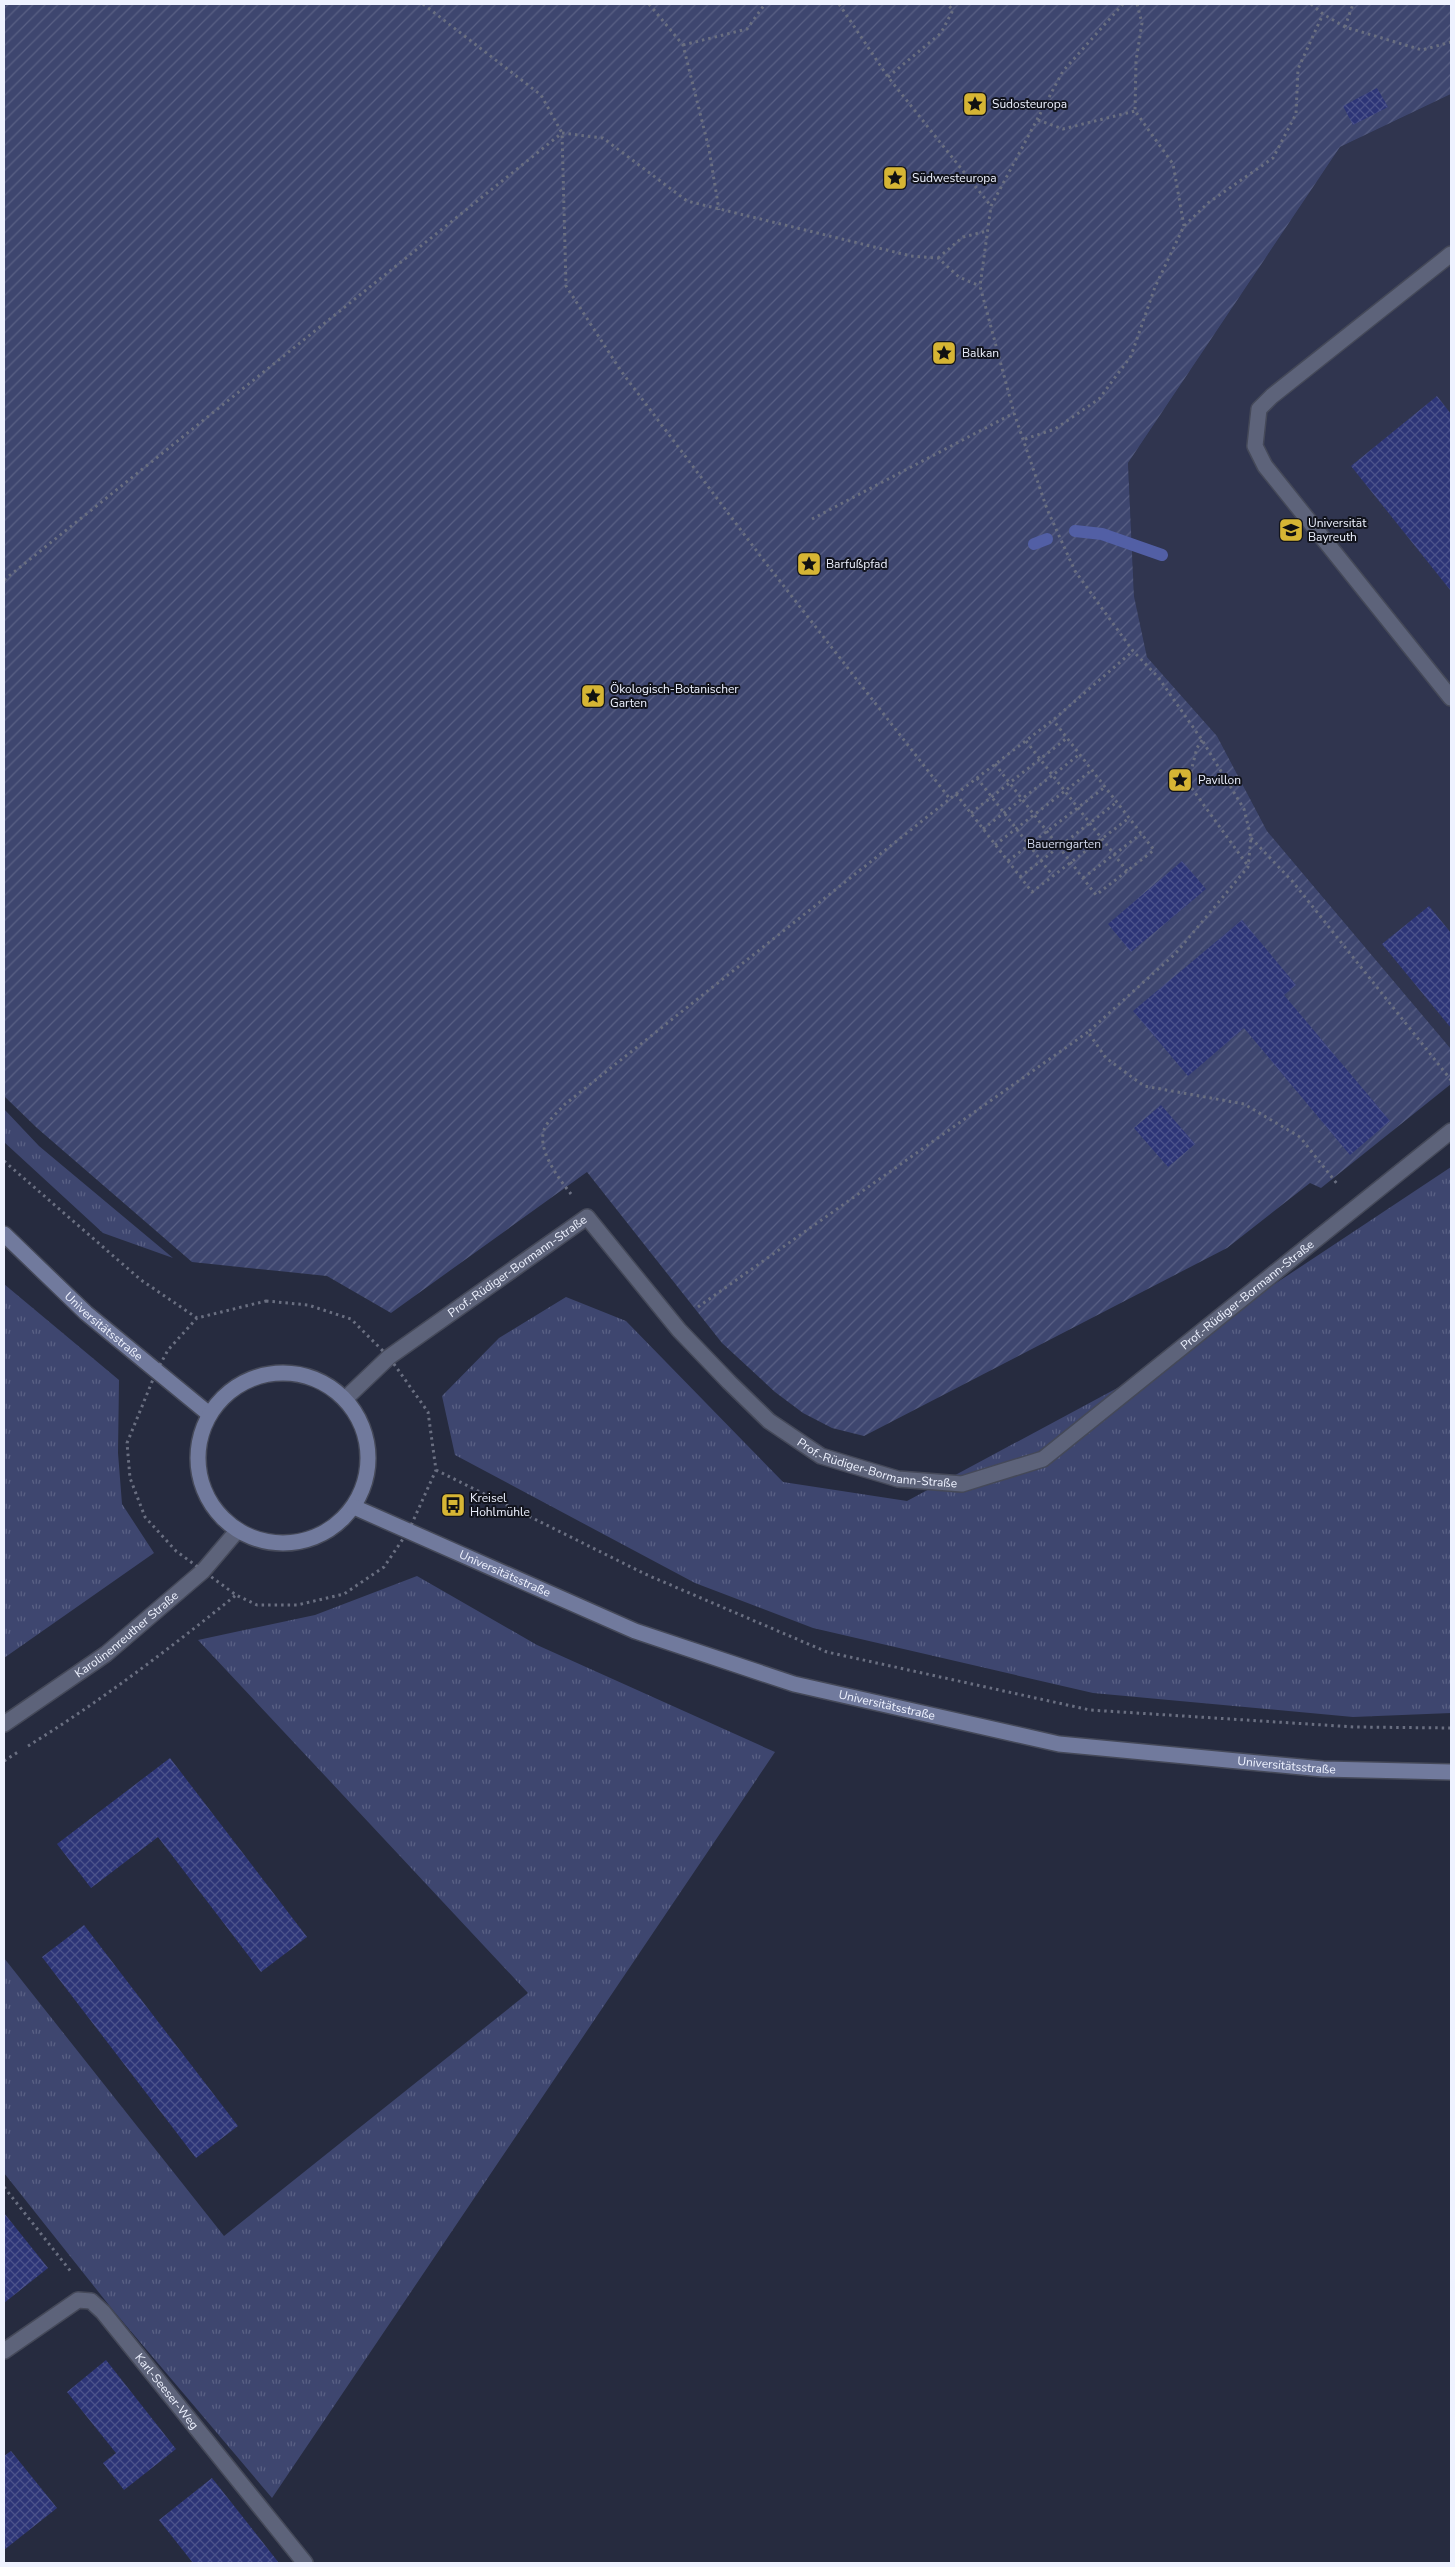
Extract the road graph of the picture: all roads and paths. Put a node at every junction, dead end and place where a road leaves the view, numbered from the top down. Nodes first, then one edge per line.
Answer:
1 (423, 4) edge
2 (649, 4) edge
3 (765, 4) edge
4 (839, 4) edge
5 (947, 4) edge
6 (1123, 4) edge
7 (1136, 4) edge
8 (1310, 4) edge
9 (1353, 4) edge
10 (1323, 14) junction
11 (1346, 27) junction
12 (1451, 42) edge
13 (684, 45) junction
14 (888, 77) junction
15 (1135, 111) junction
16 (1038, 120) junction
17 (562, 133) junction
18 (991, 206) junction
19 (719, 210) junction
20 (1184, 226) junction
21 (986, 231) junction
22 (1451, 254) edge
23 (938, 258) junction
24 (980, 286) junction
25 (1014, 413) junction
26 (1025, 439) junction
27 (812, 519) dead end
28 (4, 580) edge
29 (1133, 651) junction
30 (1451, 698) edge
31 (1053, 720) junction
32 (1067, 738) junction
33 (1202, 740) junction
34 (1026, 741) junction
35 (1080, 754) junction
36 (1040, 759) junction
37 (995, 764) junction
38 (1092, 770) junction
39 (1053, 776) junction
40 (978, 778) junction
41 (1009, 783) junction
42 (1105, 787) junction
43 (1065, 791) junction
44 (956, 794) junction
45 (992, 796) junction
46 (950, 799) junction
47 (1022, 799) junction
48 (1117, 802) junction
49 (1078, 808) junction
50 (1005, 812) junction
51 (970, 813) junction
52 (1034, 814) junction
53 (1129, 818) junction
54 (1090, 823) junction
55 (1016, 828) junction
56 (983, 829) junction
57 (1047, 832) junction
58 (1141, 834) junction
59 (1102, 838) junction
60 (1251, 838) junction
61 (995, 844) junction
62 (1030, 845) junction
63 (1059, 846) junction
64 (1114, 854) junction
65 (1042, 860) junction
66 (1008, 861) junction
67 (1071, 862) junction
68 (1248, 867) junction
69 (1127, 871) junction
70 (1054, 876) junction
71 (1020, 877) junction
72 (1083, 878) junction
73 (1088, 1032) junction
74 (1451, 1080) edge
75 (1451, 1131) edge
76 (4, 1161) edge
77 (566, 1188) dead end
78 (1356, 1209) junction
79 (4, 1234) edge
80 (695, 1309) dead end
81 (389, 1358) junction
82 (345, 1399) junction
83 (210, 1414) junction
84 (354, 1507) junction
85 (238, 1531) junction
86 (236, 1595) dead end
87 (4, 1724) edge
88 (1451, 1728) edge
89 (4, 1761) edge
90 (1451, 1772) edge
91 (4, 2187) edge
92 (90, 2301) junction
93 (4, 2351) edge
94 (305, 2563) edge

1 - 17 path
2 - 13 path
3 - 13 path
4 - 14 path
5 - 14 path
6 - 16 path
7 - 15 path
8 - 10 path
9 - 11 path
10 - 11 path
10 - 20 path
11 - 12 path
13 - 19 path
14 - 18 path
15 - 16 path
15 - 20 path
16 - 18 path
17 - 19 path
17 - 28 path
17 - 46 path
18 - 21 path
19 - 23 path
20 - 26 path
21 - 23 path
21 - 24 path
22 - 30 street
23 - 24 path
24 - 25 path
25 - 26 path
25 - 27 path
26 - 29 path
29 - 31 path
29 - 33 path
31 - 32 path
31 - 34 path
32 - 35 path
32 - 36 path
33 - 60 path
33 - 68 path
34 - 36 path
34 - 37 path
35 - 38 path
35 - 39 path
36 - 39 path
36 - 41 path
37 - 40 path
37 - 41 path
38 - 42 path
38 - 43 path
39 - 43 path
39 - 47 path
40 - 44 path
40 - 45 path
41 - 45 path
41 - 47 path
42 - 48 path
42 - 49 path
43 - 49 path
43 - 52 path
44 - 46 path
44 - 51 path
45 - 50 path
45 - 51 path
46 - 77 path
47 - 50 path
47 - 52 path
48 - 53 path
48 - 54 path
49 - 54 path
49 - 57 path
50 - 55 path
50 - 56 path
51 - 56 path
52 - 55 path
52 - 57 path
53 - 58 path
53 - 59 path
54 - 59 path
54 - 63 path
55 - 61 path
55 - 62 path
56 - 61 path
57 - 62 path
57 - 63 path
58 - 64 path
58 - 69 path
59 - 64 path
59 - 67 path
60 - 68 path
60 - 74 path
61 - 66 path
62 - 65 path
62 - 66 path
63 - 65 path
63 - 67 path
64 - 69 path
64 - 72 path
65 - 70 path
65 - 71 path
66 - 71 path
67 - 70 path
67 - 72 path
68 - 73 path
69 - 72 path
70 - 71 path
73 - 78 path
73 - 80 path
75 - 78 street, Prof.-Rüdiger-Bormann-Straße
76 - 81 path
78 - 81 street, Prof.-Rüdiger-Bormann-Straße
79 - 83 main road, Universitätsstraße
81 - 82 street, Prof.-Rüdiger-Bormann-Straße
81 - 88 path
82 - 83 main road
82 - 84 main road
83 - 85 main road
84 - 85 main road
84 - 90 main road, Universitätsstraße
85 - 87 street, Karolinenreuther Straße
86 - 89 path
91 - 92 path
92 - 93 street
92 - 94 street, Karl-Seeser-Weg

